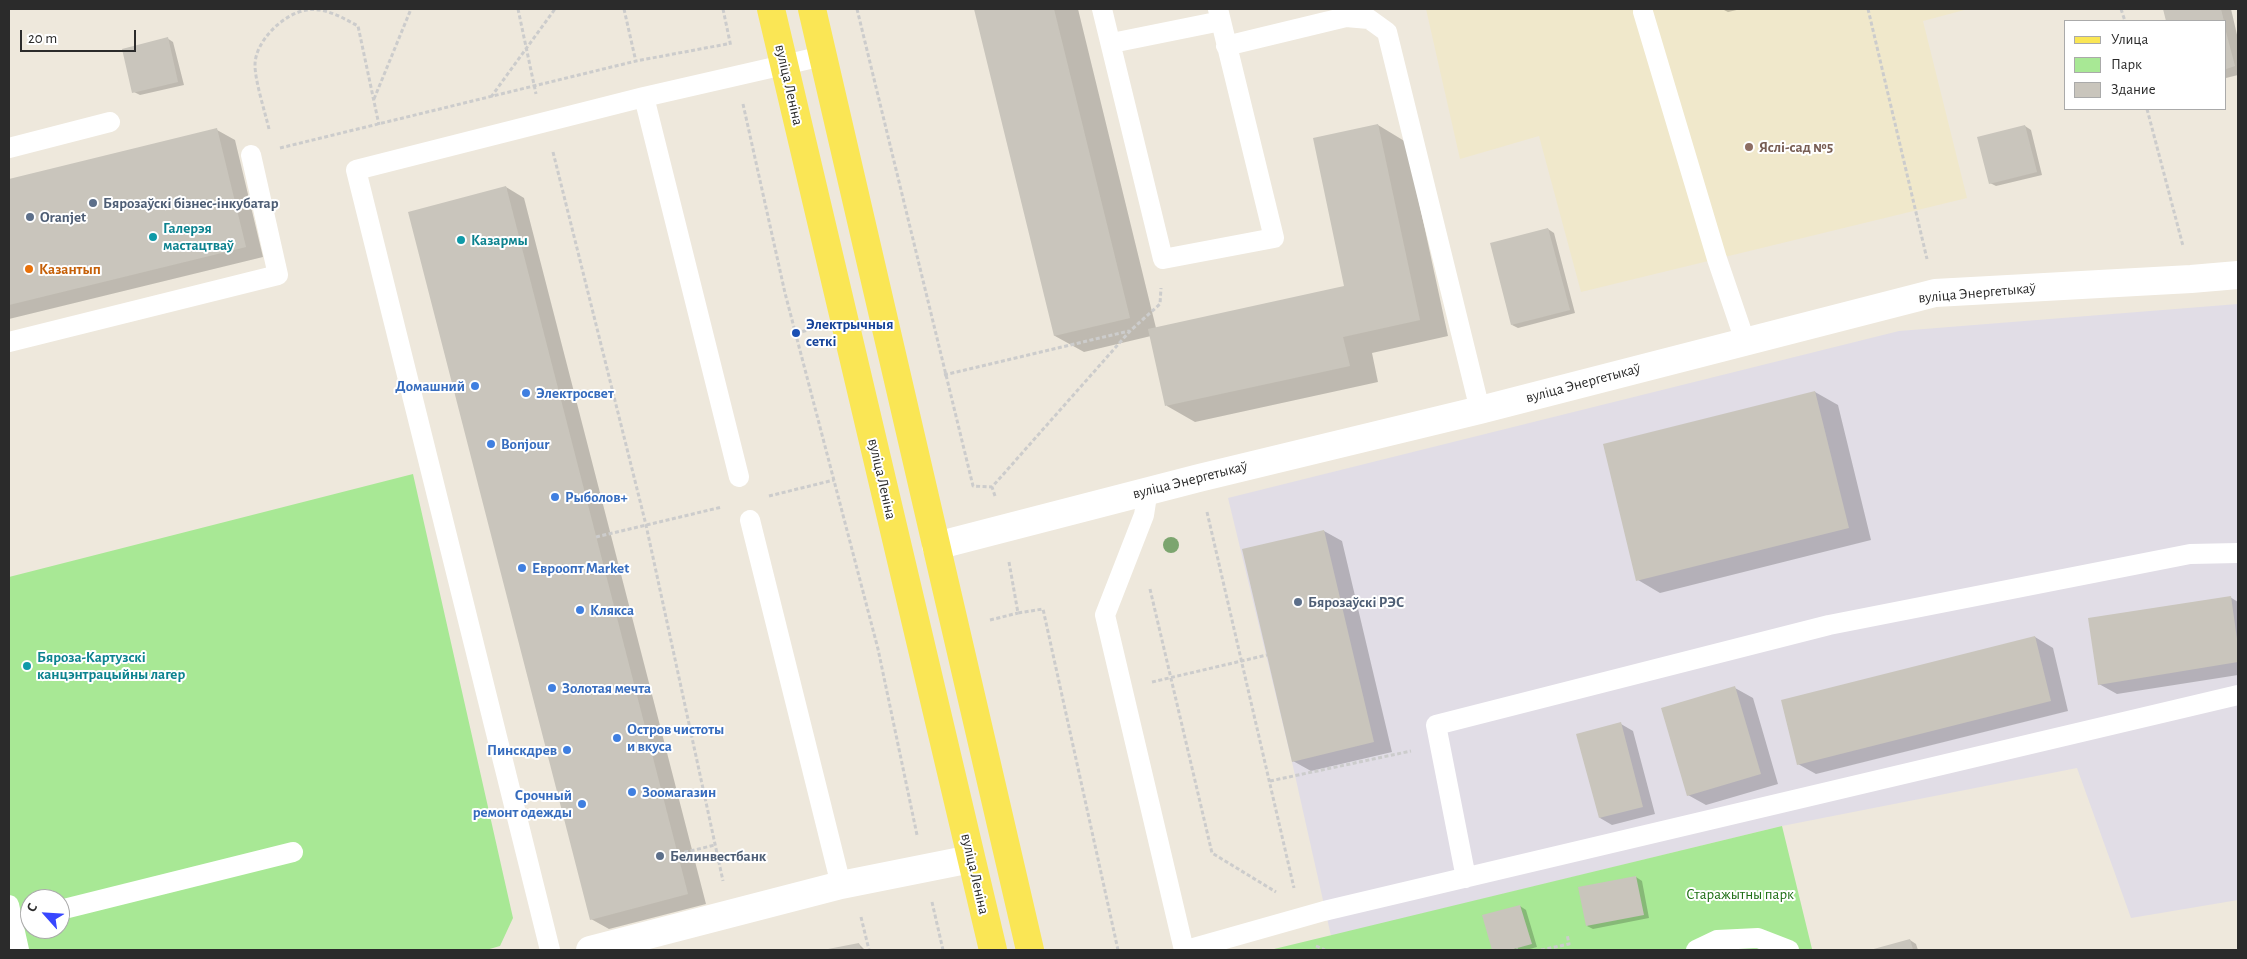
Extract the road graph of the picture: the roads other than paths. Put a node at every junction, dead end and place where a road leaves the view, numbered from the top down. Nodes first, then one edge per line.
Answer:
1 (771, 9) edge
2 (812, 9) edge
3 (1102, 9) edge
4 (1643, 12) dead end
5 (1219, 15) edge
6 (1112, 43) junction
7 (1226, 46) junction
8 (823, 56) junction
9 (784, 64) junction
10 (644, 97) junction
11 (110, 122) dead end
12 (9, 148) edge
13 (251, 155) road end
14 (2238, 275) edge
15 (1745, 341) junction
16 (9, 342) edge
17 (1480, 410) junction
18 (739, 477) dead end
19 (1144, 491) junction
20 (750, 520) dead end
21 (936, 546) junction
22 (2238, 554) edge
23 (900, 556) junction
24 (2238, 695) edge
25 (293, 852) dead end
26 (1008, 852) junction
27 (971, 859) junction
28 (1466, 878) junction
29 (842, 885) junction
30 (70, 908) edge
31 (15, 917) edge
32 (19, 950) edge
33 (550, 950) edge
34 (590, 950) edge
35 (993, 950) edge
36 (1030, 950) edge
37 (1185, 950) edge
38 (1696, 950) edge
39 (1789, 950) edge

1 - 9 main road, вуліца Леніна
2 - 8 main road
3 - 6 lane
4 - 15 lane
5 - 6 lane
5 - 7 lane
6 - 7 lane
7 - 17 lane
8 - 9 lane
8 - 21 main road
9 - 10 lane
9 - 23 main road, вуліца Леніна
10 - 18 lane
10 - 33 lane
11 - 12 lane
13 - 16 lane
14 - 15 street, вуліца Энергетыкаў
15 - 17 street, вуліца Энергетыкаў
17 - 19 street, вуліца Энергетыкаў
19 - 21 street, вуліца Энергетыкаў
19 - 37 lane
20 - 29 lane
21 - 23 main road
21 - 26 main road
22 - 28 lane
23 - 27 main road, вуліца Леніна
24 - 28 lane
25 - 30 lane
26 - 27 main road
26 - 36 main road
27 - 29 street
27 - 35 main road, вуліца Леніна
28 - 37 lane
29 - 34 street
31 - 32 lane
38 - 39 lane

